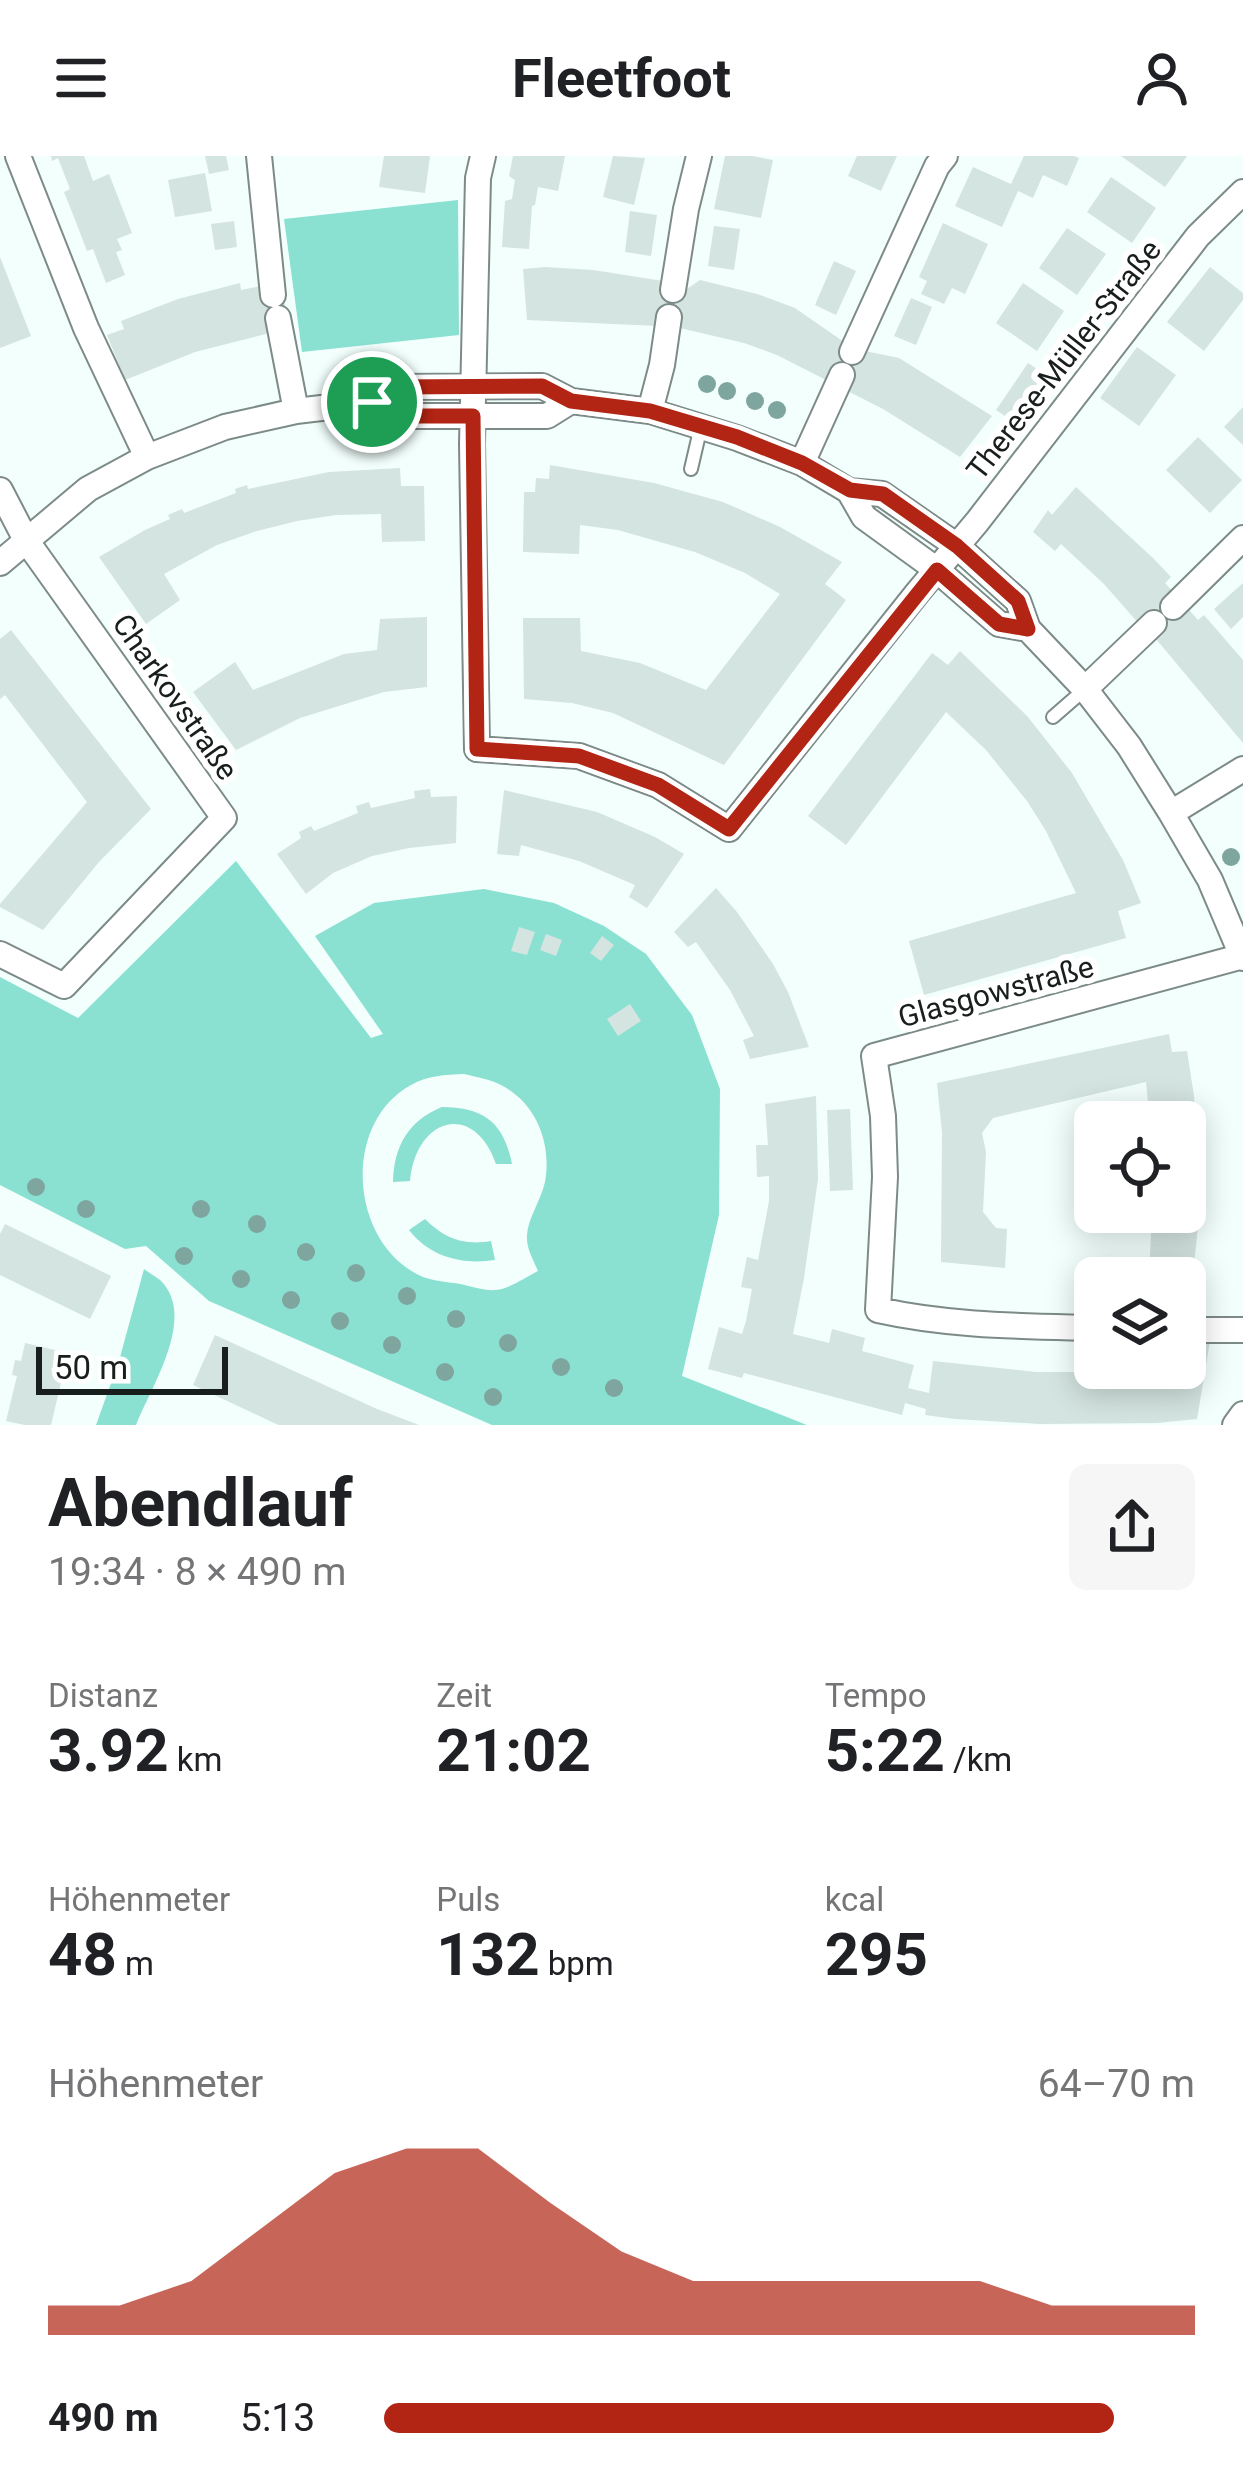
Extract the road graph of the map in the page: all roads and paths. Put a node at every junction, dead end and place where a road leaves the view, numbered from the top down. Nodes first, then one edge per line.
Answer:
1 (19, 156) edge
2 (259, 156) edge
3 (483, 156) edge
4 (699, 156) edge
5 (945, 156) edge
6 (1243, 192) edge
7 (673, 290) dead end
8 (669, 317) dead end
9 (473, 386) junction
10 (571, 401) junction
11 (372, 402) junction
12 (296, 411) junction
13 (650, 411) junction
14 (473, 416) junction
15 (701, 427) junction
16 (146, 457) junction
17 (802, 463) junction
18 (691, 469) dead end
19 (0, 490) edge
20 (850, 490) junction
21 (1243, 538) edge
22 (26, 540) junction
23 (957, 546) junction
24 (0, 563) edge
25 (937, 570) junction
26 (1028, 629) junction
27 (1085, 689) junction
28 (1053, 717) dead end
29 (1243, 769) edge
30 (1171, 813) junction
31 (0, 954) edge
32 (1243, 956) edge
33 (1074, 1327) edge
34 (1206, 1330) edge
35 (1243, 1330) edge
36 (1243, 1414) edge
37 (1235, 1425) edge

1 - 16 street
2 - 12 street
3 - 9 street
4 - 7 street
5 - 17 street
6 - 23 street, Therese-Müller-Straße
8 - 13 street
9 - 10 street
9 - 11 street
9 - 14 street
10 - 13 street
10 - 14 street
11 - 12 street
11 - 14 street
12 - 16 street
13 - 15 street
14 - 25 street, Therese-Müller-Straße
15 - 17 street
15 - 18 lane
16 - 22 street
17 - 20 street
19 - 22 street
20 - 23 street
20 - 25 street
21 - 27 street
22 - 24 street
22 - 31 street, Charkovstraße
23 - 25 street, Therese-Müller-Straße
23 - 26 street
25 - 26 street
26 - 27 street
27 - 28 lane
27 - 30 street
29 - 30 street
30 - 32 street
32 - 33 street, Glasgowstraße
34 - 35 street
36 - 37 street

